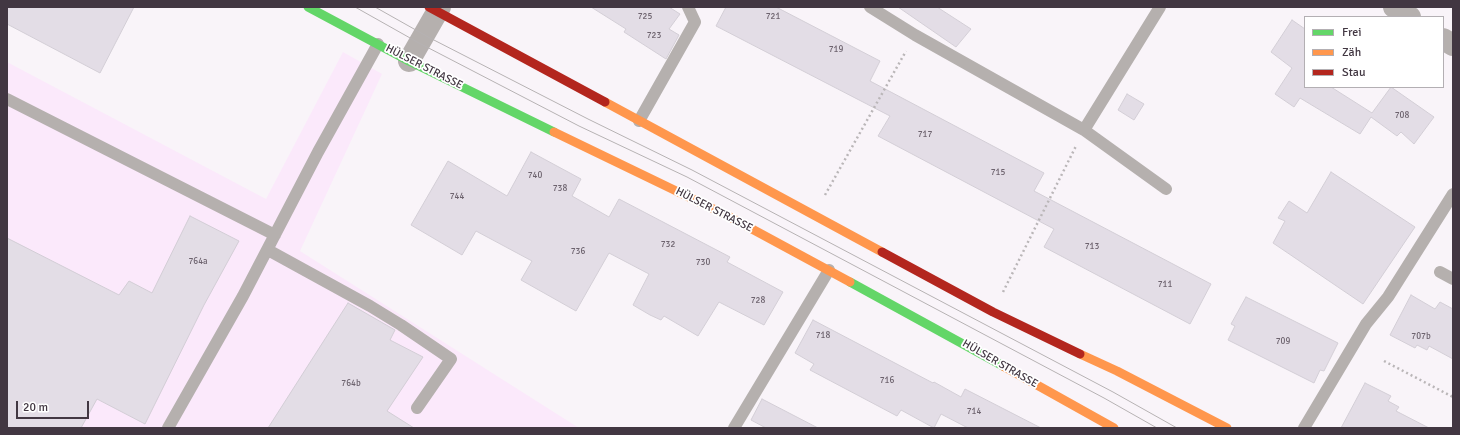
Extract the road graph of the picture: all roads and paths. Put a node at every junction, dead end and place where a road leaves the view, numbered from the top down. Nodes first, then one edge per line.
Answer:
1 (308, 7) edge
2 (688, 7) edge
3 (870, 7) edge
4 (1160, 7) edge
5 (1394, 7) edge
6 (436, 9) edge
7 (1408, 16) edge
8 (915, 35) junction
9 (1444, 40) edge
10 (378, 44) junction
11 (1453, 45) edge
12 (409, 61) junction
13 (7, 99) edge
14 (639, 120) junction
15 (1084, 130) junction
16 (1166, 189) dead end
17 (1453, 194) edge
18 (814, 216) junction
19 (276, 235) junction
20 (268, 250) junction
21 (828, 270) junction
22 (1440, 272) dead end
23 (1453, 279) edge
24 (993, 312) junction
25 (1384, 362) dead end
26 (1453, 397) edge
27 (417, 408) dead end
28 (168, 428) edge
29 (734, 428) edge
30 (1114, 428) edge
31 (1227, 428) edge
32 (1304, 428) edge

1 - 10 street, HÜLSER STRASSE
2 - 14 lane
3 - 8 lane
4 - 15 lane
5 - 7 street
6 - 12 street
6 - 14 street
8 - 15 lane
8 - 18 path
9 - 11 street
10 - 12 street, HÜLSER STRASSE
10 - 19 lane
12 - 21 street, HÜLSER STRASSE
13 - 19 lane
14 - 18 street
15 - 16 lane
15 - 24 path
17 - 32 lane
18 - 24 street
19 - 20 lane
20 - 27 lane
20 - 28 lane
21 - 29 lane
21 - 30 street, HÜLSER STRASSE
22 - 23 lane
24 - 31 street
25 - 26 path

